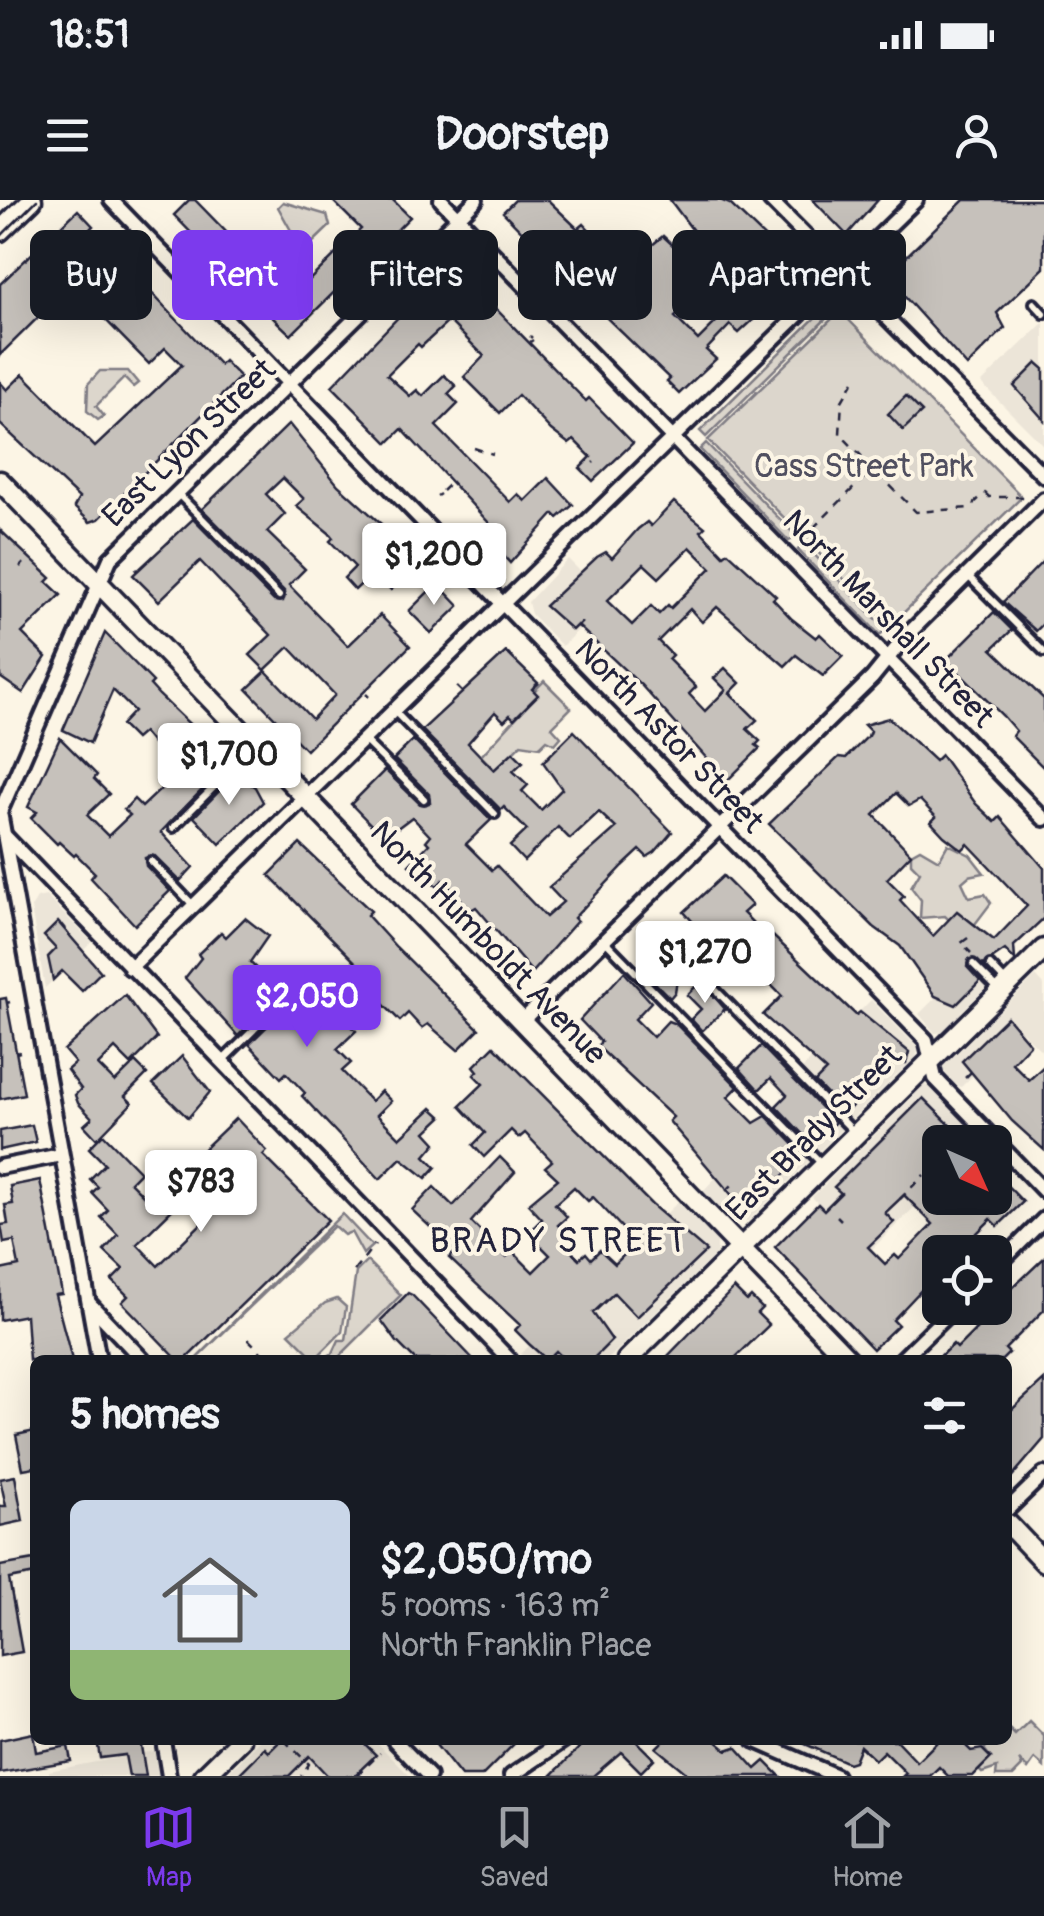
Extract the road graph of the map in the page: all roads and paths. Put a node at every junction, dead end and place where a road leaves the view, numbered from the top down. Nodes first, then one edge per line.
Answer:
1 (32, 200) edge
2 (111, 200) edge
3 (441, 200) edge
4 (476, 200) edge
5 (770, 200) edge
6 (916, 200) edge
7 (458, 218) junction
8 (800, 230) edge
9 (885, 230) edge
10 (0, 231) edge
11 (1034, 303) dead end
12 (1044, 314) edge
13 (793, 320) edge
14 (890, 320) edge
15 (854, 381) dead end
16 (289, 383) junction
17 (674, 438) junction
18 (474, 448) dead end
19 (493, 454) dead end
20 (873, 468) junction
21 (1044, 476) edge
22 (0, 481) edge
23 (448, 486) dead end
24 (178, 493) junction
25 (440, 494) dead end
26 (1024, 497) dead end
27 (1044, 499) edge
28 (802, 539) dead end
29 (967, 575) junction
30 (100, 585) junction
31 (279, 596) dead end
32 (503, 604) junction
33 (582, 622) dead end
34 (578, 626) dead end
35 (1044, 652) edge
36 (888, 658) junction
37 (542, 681) dead end
38 (457, 687) dead end
39 (533, 688) dead end
40 (463, 693) dead end
41 (394, 711) junction
42 (364, 740) junction
43 (256, 746) junction
44 (306, 797) junction
45 (424, 799) dead end
46 (495, 814) dead end
47 (1044, 818) edge
48 (720, 827) junction
49 (172, 828) dead end
50 (1, 832) edge
51 (150, 861) dead end
52 (194, 906) junction
53 (61, 924) dead end
54 (65, 928) dead end
55 (968, 938) dead end
56 (604, 940) junction
57 (1044, 949) edge
58 (972, 954) dead end
59 (973, 964) dead end
60 (990, 966) dead end
61 (130, 968) junction
62 (708, 982) dead end
63 (1004, 988) junction
64 (286, 998) dead end
65 (522, 1021) junction
66 (931, 1060) junction
67 (221, 1062) junction
68 (972, 1071) dead end
69 (965, 1078) dead end
70 (856, 1134) junction
71 (61, 1155) junction
72 (0, 1166) edge
73 (824, 1166) junction
74 (766, 1172) dead end
75 (762, 1176) dead end
76 (922, 1177) edge
77 (735, 1182) dead end
78 (726, 1191) dead end
79 (1044, 1191) edge
80 (900, 1198) dead end
81 (837, 1216) dead end
82 (841, 1220) dead end
83 (1044, 1220) edge
84 (387, 1232) junction
85 (740, 1248) junction
86 (1012, 1251) edge
87 (354, 1271) dead end
88 (88, 1301) junction
89 (937, 1325) edge
90 (980, 1328) dead end
91 (973, 1330) dead end
92 (248, 1339) dead end
93 (98, 1355) edge
94 (138, 1355) edge
95 (264, 1355) dead end
96 (505, 1355) edge
97 (632, 1355) edge
98 (844, 1355) edge
99 (906, 1355) edge
100 (1044, 1474) edge
101 (1012, 1505) edge
102 (1012, 1528) edge
103 (1044, 1562) edge
104 (164, 1745) edge
105 (236, 1745) edge
106 (289, 1745) edge
107 (399, 1745) edge
108 (557, 1745) edge
109 (776, 1745) edge
110 (380, 1753) dead end
111 (170, 1776) edge
112 (204, 1776) edge
113 (301, 1776) edge
114 (357, 1776) edge
115 (428, 1776) edge
116 (511, 1776) edge
117 (836, 1776) edge

1 - 10 street
2 - 16 street, North Astor Street
3 - 7 street, North Marshall Street
4 - 7 street, East Lyon Street
5 - 8 street
6 - 9 street
7 - 16 street, East Lyon Street
7 - 17 street, North Marshall Street
11 - 12 lane
13 - 17 street
14 - 21 street
15 - 20 path
16 - 24 street, East Lyon Street
16 - 32 street, North Astor Street
17 - 32 street
17 - 36 street, North Marshall Street
18 - 19 path
20 - 26 path
20 - 28 path
22 - 30 street, North Humboldt Avenue
23 - 25 path
24 - 30 street, East Lyon Street
24 - 31 lane
27 - 29 street
29 - 35 lane
29 - 36 street
30 - 43 street, North Humboldt Avenue
30 - 50 street, East Lyon Street
32 - 41 street
32 - 48 street, North Astor Street
33 - 34 path
36 - 47 street, North Marshall Street
36 - 48 street
37 - 39 path
38 - 40 path
41 - 42 street
41 - 46 lane
42 - 44 street
42 - 45 lane
43 - 44 street, North Humboldt Avenue
43 - 49 lane
44 - 52 street
44 - 65 street, North Humboldt Avenue
48 - 56 street
48 - 66 street, North Astor Street
50 - 61 street
50 - 71 street
51 - 52 lane
52 - 61 street
53 - 54 path
55 - 58 path
56 - 65 street
56 - 73 lane
57 - 63 street, East Brady Street
59 - 63 lane
60 - 63 lane
61 - 67 street
62 - 70 lane
63 - 66 street, East Brady Street
64 - 67 lane
65 - 85 street, North Humboldt Avenue
66 - 70 street, East Brady Street
66 - 79 street, North Astor Street
67 - 84 street
68 - 69 path
70 - 73 street, East Brady Street
71 - 72 street
71 - 88 street
73 - 85 street, East Brady Street
74 - 75 path
76 - 80 path
77 - 78 path
81 - 82 path
83 - 86 street
84 - 87 path
84 - 96 street
85 - 97 street, East Brady Street
85 - 98 street, North Humboldt Avenue
88 - 93 street
88 - 94 street
89 - 99 street
90 - 91 path
92 - 95 path
100 - 101 street
102 - 103 street
104 - 111 street
105 - 112 street
106 - 113 path
107 - 115 street
108 - 116 street
109 - 117 street
110 - 114 path

